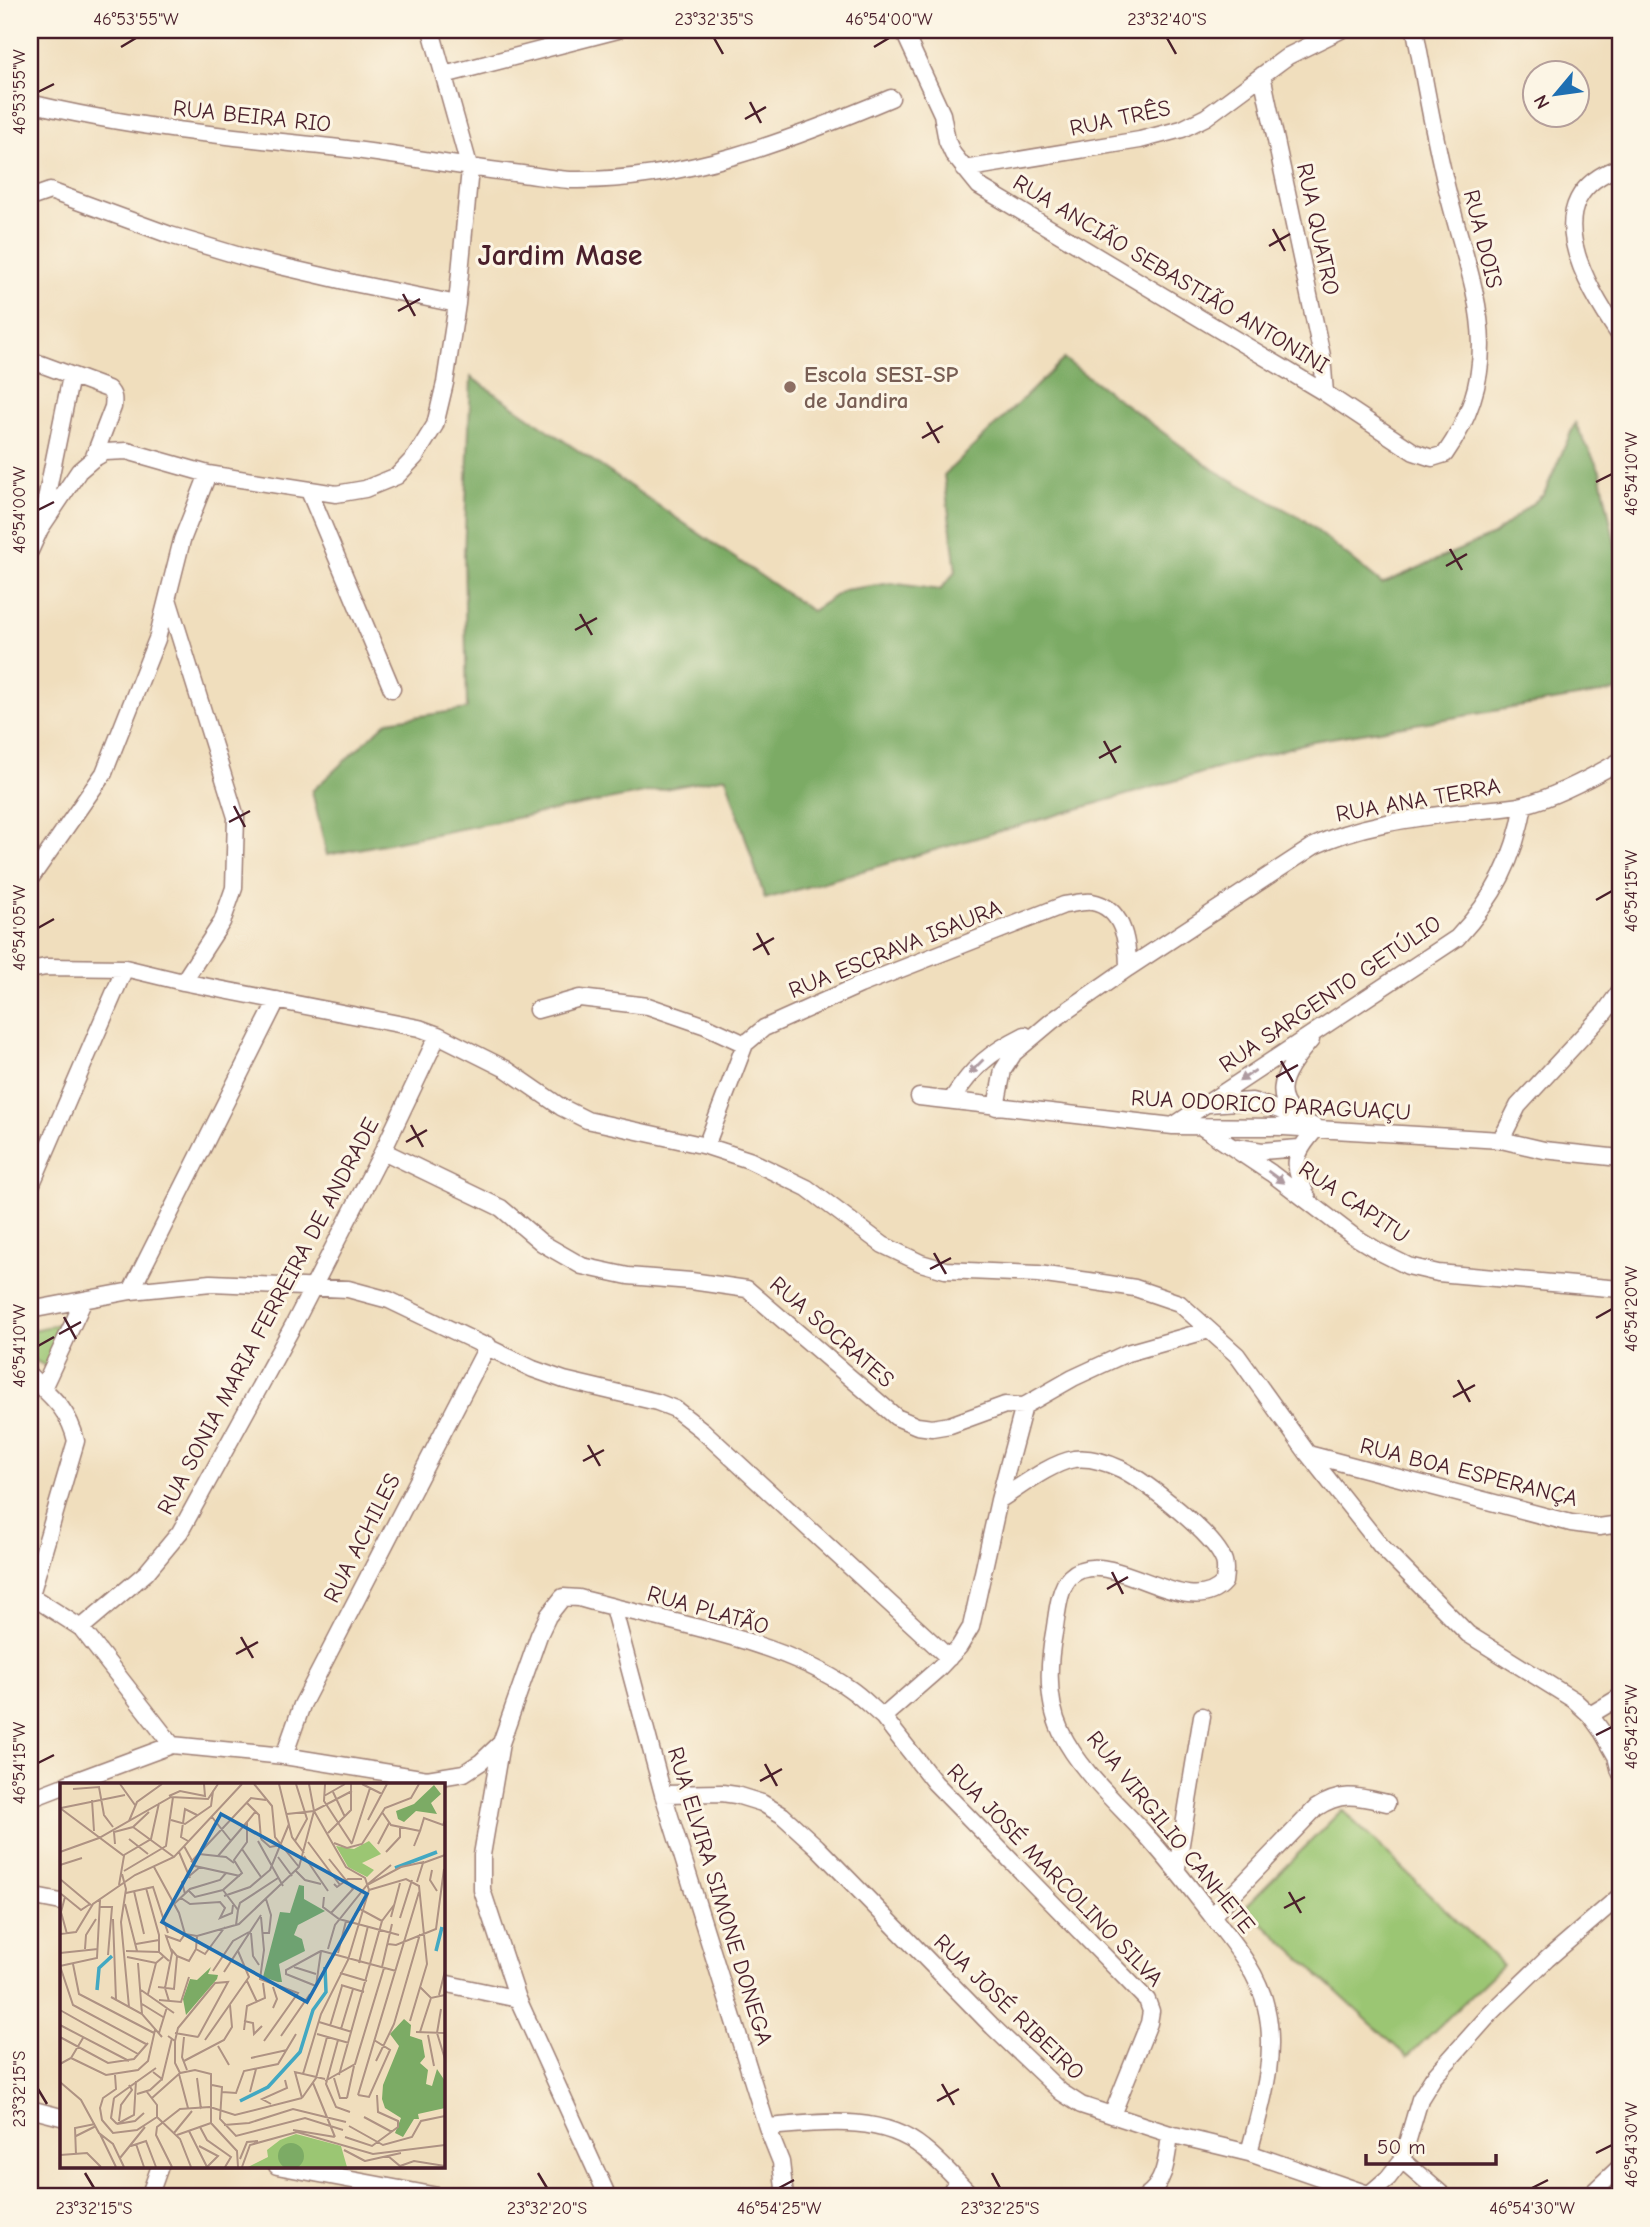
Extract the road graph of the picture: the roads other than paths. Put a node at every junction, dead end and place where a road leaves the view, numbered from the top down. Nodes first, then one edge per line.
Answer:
1 (431, 30) edge
2 (618, 30) edge
3 (903, 30) edge
4 (1341, 30) edge
5 (1415, 30) edge
6 (444, 75) junction
7 (1262, 75) junction
8 (891, 98) dead end
9 (30, 103) edge
10 (1620, 167) edge
11 (470, 169) junction
12 (964, 169) junction
13 (30, 198) edge
14 (457, 303) junction
15 (1620, 335) edge
16 (30, 360) edge
17 (71, 376) junction
18 (1325, 393) junction
19 (1445, 454) joint
20 (93, 458) junction
21 (208, 474) junction
22 (309, 491) junction
23 (40, 529) junction
24 (30, 551) edge
25 (169, 599) junction
26 (391, 689) dead end
27 (1620, 761) edge
28 (1524, 804) junction
29 (30, 879) edge
30 (125, 968) junction
31 (1128, 968) junction
32 (30, 970) edge
33 (183, 982) junction
34 (1620, 991) edge
35 (277, 1000) junction
36 (537, 1010) dead end
37 (1345, 1011) junction
38 (1052, 1021) junction
39 (438, 1035) junction
40 (745, 1044) junction
41 (919, 1097) dead end
42 (952, 1099) junction
43 (1207, 1104) junction
44 (996, 1107) junction
45 (1294, 1115) junction
46 (1173, 1126) junction
47 (1202, 1127) junction
48 (1317, 1128) junction
49 (1500, 1140) junction
50 (706, 1146) junction
51 (1232, 1146) junction
52 (1299, 1148) junction
53 (383, 1151) junction
54 (1620, 1158) edge
55 (30, 1188) edge
56 (1309, 1202) junction
57 (314, 1286) junction
58 (1620, 1289) edge
59 (131, 1291) junction
60 (83, 1300) junction
61 (30, 1310) edge
62 (1209, 1329) junction
63 (488, 1345) junction
64 (30, 1376) edge
65 (43, 1388) junction
66 (1024, 1406) junction
67 (1308, 1454) junction
68 (999, 1500) junction
69 (1620, 1524) edge
70 (30, 1597) edge
71 (612, 1607) junction
72 (80, 1628) junction
73 (949, 1658) junction
74 (1620, 1697) edge
75 (1590, 1715) junction
76 (1202, 1716) dead end
77 (883, 1717) junction
78 (501, 1742) junction
79 (172, 1745) junction
80 (285, 1756) junction
81 (1620, 1772) edge
82 (70, 1783) edge
83 (60, 1787) edge
84 (663, 1794) junction
85 (30, 1799) edge
86 (1387, 1803) dead end
87 (1177, 1868) junction
88 (30, 1896) edge
89 (1620, 1896) edge
90 (60, 1902) edge
91 (1212, 1916) junction
92 (444, 1983) edge
93 (518, 1999) junction
94 (30, 2109) edge
95 (1112, 2115) junction
96 (60, 2117) edge
97 (767, 2127) junction
98 (1170, 2134) junction
99 (1249, 2153) junction
100 (1402, 2160) junction
101 (1620, 2167) edge
102 (159, 2168) edge
103 (288, 2168) edge
104 (957, 2182) junction
105 (1367, 2196) edge
106 (149, 2197) edge
107 (443, 2197) edge
108 (608, 2197) edge
109 (785, 2197) edge
110 (947, 2197) edge
111 (973, 2197) edge
112 (1145, 2197) edge
113 (1446, 2197) edge
114 (1588, 2197) edge

1 - 6 street
2 - 6 street
3 - 12 street, RUA ANCIÃO SEBASTIÃO ANTONINI
4 - 7 street, RUA TRÊS
5 - 19 street, RUA DOIS
6 - 11 street
7 - 12 street, RUA TRÊS
7 - 18 street, RUA QUATRO
8 - 11 street, RUA BEIRA RIO
9 - 11 street, RUA BEIRA RIO
10 - 15 street
11 - 14 street
12 - 18 street, RUA ANCIÃO SEBASTIÃO ANTONINI
13 - 14 street
14 - 22 street
16 - 17 street
17 - 20 street
17 - 23 street
18 - 19 street, RUA ANCIÃO SEBASTIÃO ANTONINI
20 - 21 street
20 - 23 street
21 - 22 street
21 - 25 street
22 - 26 street
23 - 24 street
25 - 29 street
25 - 33 street
27 - 28 street, RUA ANA TERRA
28 - 31 street, RUA ANA TERRA
28 - 37 street, RUA SARGENTO GETÚLIO
30 - 32 street
30 - 33 street
30 - 55 street
31 - 38 street, RUA ANA TERRA
31 - 40 street, RUA ESCRAVA ISAURA
33 - 35 street
34 - 49 street
35 - 39 street
35 - 59 street
36 - 40 street
37 -> 43 street, RUA SARGENTO GETÚLIO
37 - 45 street
38 -> 42 street
38 - 44 street
39 - 50 street
39 - 53 street, RUA SONIA MARIA FERREIRA DE ANDRADE
40 - 50 street
41 - 42 street, RUA ODORICO PARAGUAÇU
42 - 44 street, RUA ODORICO PARAGUAÇU
43 - 45 street
43 - 46 street, RUA SARGENTO GETÚLIO
44 - 46 street, RUA ODORICO PARAGUAÇU
45 - 48 street
46 - 47 street, RUA ODORICO PARAGUAÇU
47 - 48 street, RUA ODORICO PARAGUAÇU
47 - 51 street, RUA CAPITU
48 - 49 street, RUA ODORICO PARAGUAÇU
48 - 52 street
49 - 54 street, RUA ODORICO PARAGUAÇU
50 - 62 street
51 - 52 street
51 -> 56 street, RUA CAPITU
52 - 56 street
53 - 57 street, RUA SONIA MARIA FERREIRA DE ANDRADE
53 - 66 street, RUA SOCRATES
56 - 58 street, RUA CAPITU
57 - 59 street
57 - 63 street
57 - 72 street, RUA SONIA MARIA FERREIRA DE ANDRADE
59 - 60 street
60 - 61 street
60 - 65 street
62 - 66 street
62 - 67 street
63 - 73 street
63 - 80 street, RUA ACHILES
64 - 65 street
65 - 70 street
66 - 68 street
67 - 69 street, RUA BOA ESPERANÇA
67 - 75 street
68 - 73 street
68 - 87 street, RUA VIRGILIO CANHETE
70 - 72 street
71 - 77 street, RUA PLATÃO
71 - 78 street, RUA PLATÃO
71 - 84 street, RUA ELVIRA SIMONE DONEGA
72 - 79 street
73 - 77 street
74 - 75 street
75 - 81 street
76 - 87 street
77 - 95 street, RUA JOSÉ MARCOLINO SILVA
78 - 80 street, RUA PLATÃO
78 - 93 street
79 - 80 street, RUA PLATÃO
79 - 82 street, RUA PLATÃO
83 - 85 street
84 - 95 street, RUA JOSÉ RIBEIRO
84 - 97 street, RUA ELVIRA SIMONE DONEGA
86 - 91 street
87 - 91 street, RUA VIRGILIO CANHETE
88 - 90 street
89 - 100 street
91 - 99 street, RUA VIRGILIO CANHETE
92 - 93 street
93 - 108 street
94 - 96 street
95 - 98 street, RUA JOSÉ RIBEIRO
97 - 104 street
97 - 109 street, RUA ELVIRA SIMONE DONEGA
98 - 99 street, RUA JOSÉ RIBEIRO
98 - 112 street
99 - 105 street, RUA JOSÉ RIBEIRO
100 - 105 street
100 - 113 street
101 - 114 street
102 - 106 street
103 - 107 street
104 - 110 street
104 - 111 street

